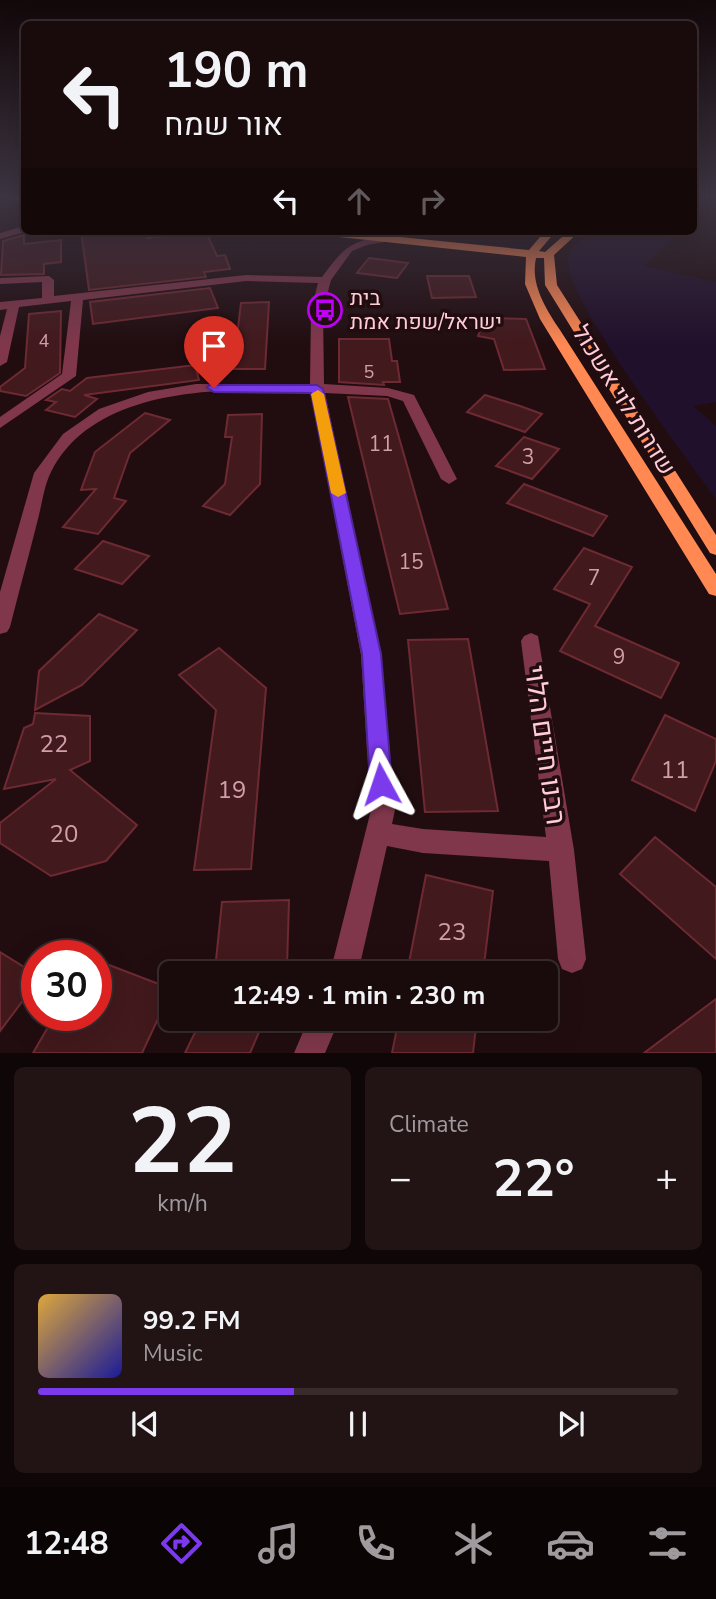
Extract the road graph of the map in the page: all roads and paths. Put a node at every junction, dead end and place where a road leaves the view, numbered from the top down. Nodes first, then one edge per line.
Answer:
1 (353, 247) edge
2 (477, 247) edge
3 (496, 247) edge
4 (536, 247) edge
5 (557, 247) edge
6 (348, 249) joint
7 (532, 252) junction
8 (549, 254) junction
9 (325, 280) junction
10 (0, 281) edge
11 (77, 297) junction
12 (48, 300) junction
13 (14, 304) junction
14 (0, 306) edge
15 (0, 362) edge
16 (317, 389) junction
17 (0, 424) edge
18 (449, 479) dead end
19 (716, 549) edge
20 (716, 589) edge
21 (0, 627) edge
22 (531, 640) dead end
23 (378, 833) junction
24 (561, 850) junction
25 (572, 959) dead end
26 (347, 961) edge
27 (319, 1031) edge
28 (309, 1053) edge

1 - 6 street
2 - 7 main road
3 - 7 main road
4 - 7 main road
5 - 8 main road
6 - 9 street
7 - 8 main road
7 - 20 main road, שדרות לוי אשכול
8 - 19 main road, שדרות לוי אשכול
9 - 11 street
9 - 16 street
10 - 12 street
11 - 12 street
11 - 17 street
12 - 13 street
13 - 14 street
13 - 15 street
16 - 18 street
16 - 21 street
16 - 23 street
22 - 24 street, רבנו חיים הלוי
23 - 24 street, רבנו חיים הלוי
23 - 26 street
24 - 25 street, רבנו חיים הלוי
27 - 28 street

